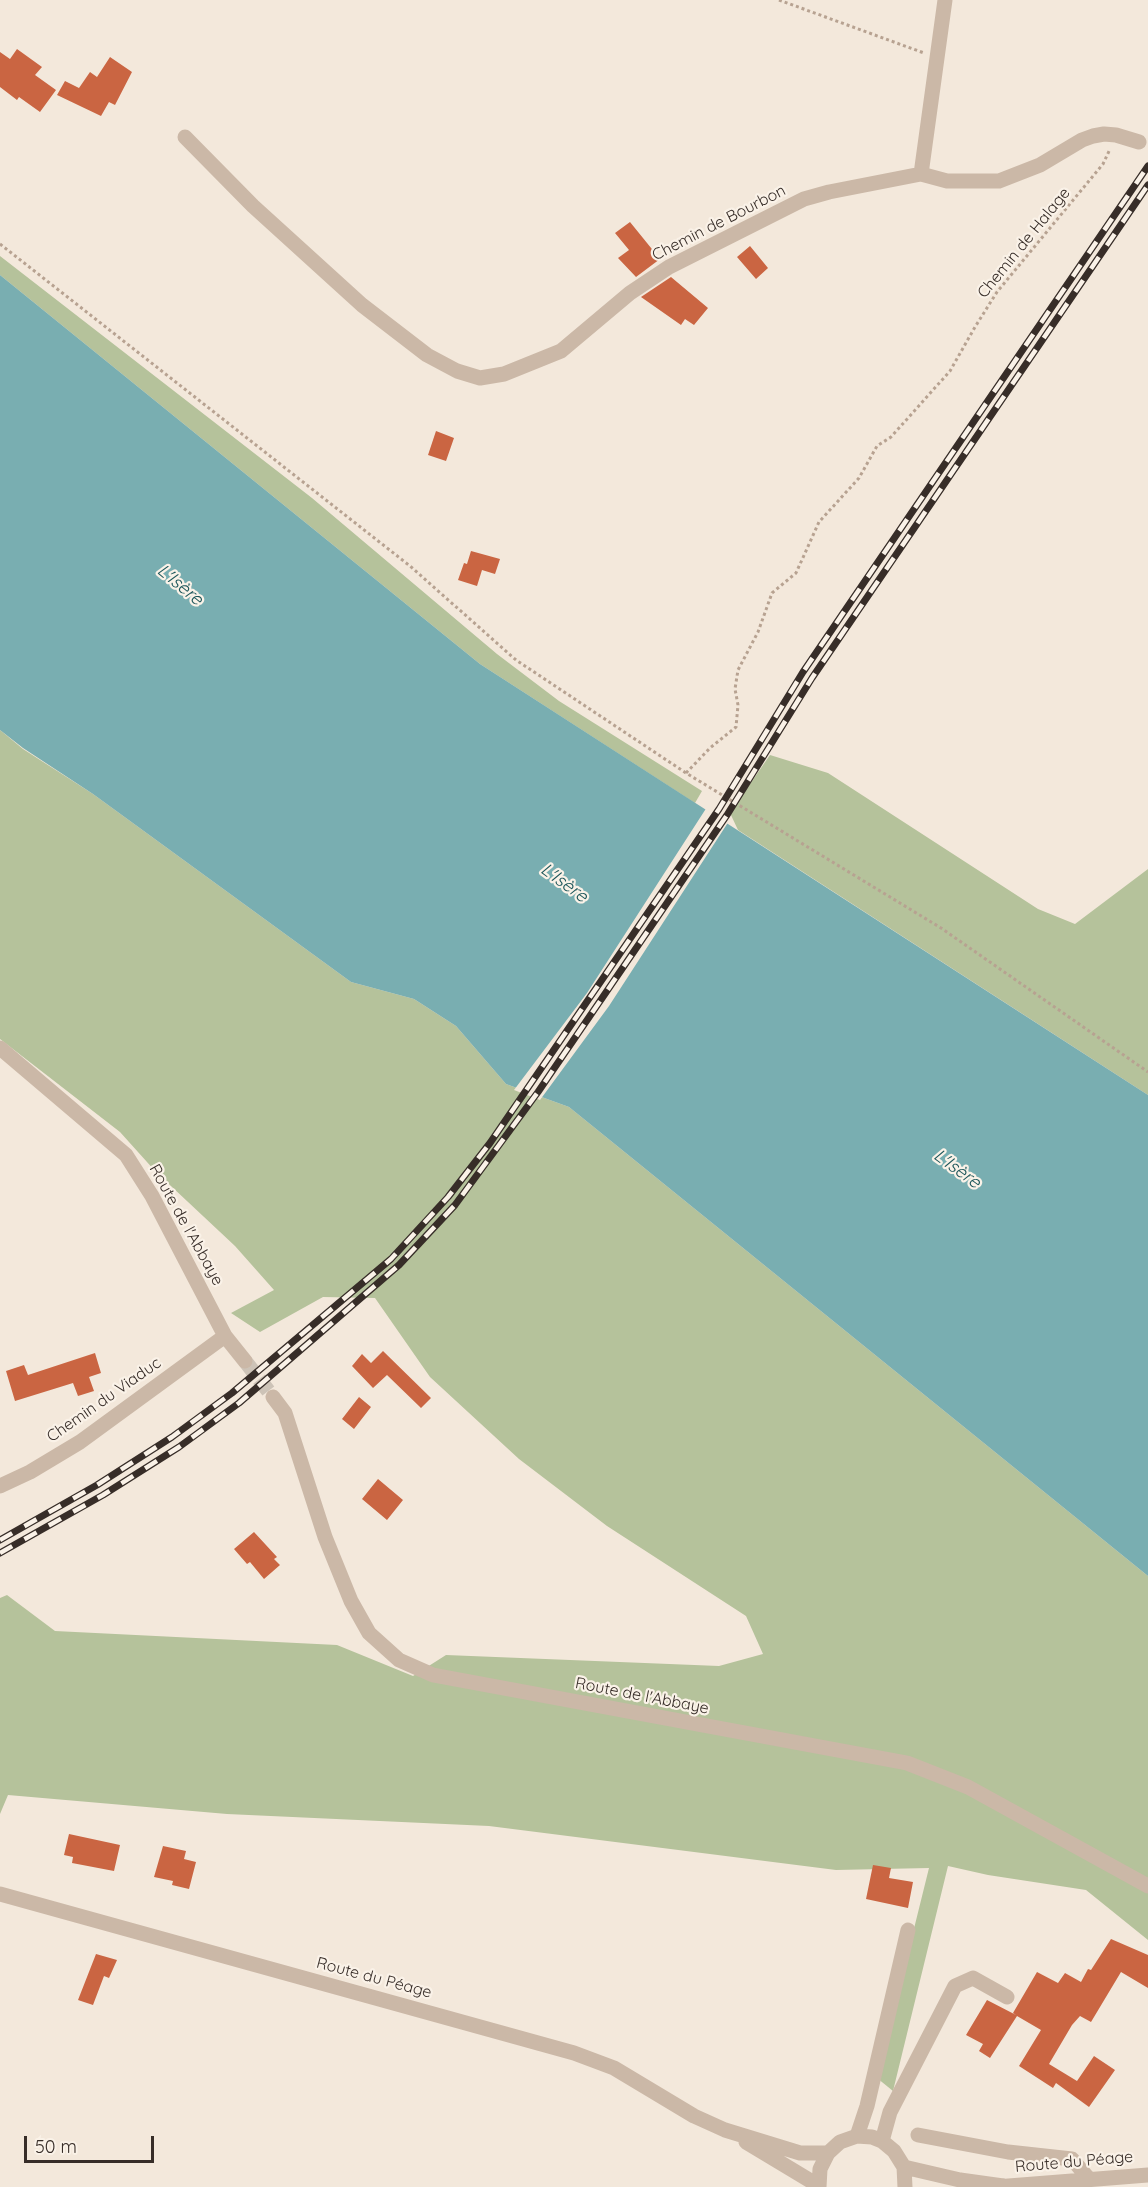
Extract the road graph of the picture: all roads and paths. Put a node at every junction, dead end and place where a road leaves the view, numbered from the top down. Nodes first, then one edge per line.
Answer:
1 (779, 0) edge
2 (945, 0) edge
3 (937, 57) junction
4 (1116, 135) junction
5 (185, 137) dead end
6 (1139, 142) dead end
7 (921, 174) junction
8 (0, 244) edge
9 (686, 773) junction
10 (0, 1048) edge
11 (1148, 1072) edge
12 (225, 1336) junction
13 (245, 1361) tunnel mouth
14 (273, 1397) tunnel mouth
15 (0, 1486) edge
16 (1148, 1886) edge
17 (0, 1894) edge
18 (908, 1930) dead end
19 (1007, 1997) dead end
20 (725, 2130) junction
21 (918, 2134) dead end
22 (856, 2136) junction
23 (882, 2141) junction
24 (828, 2153) junction
25 (904, 2167) junction
26 (1148, 2175) edge
27 (1089, 2179) junction
28 (819, 2187) edge
29 (905, 2187) edge
30 (999, 2187) edge

1 - 3 path
2 - 3 street
3 - 7 street
4 - 6 street
4 - 7 street
4 - 9 path, Chemin de Halage
5 - 7 street, Chemin de Bourbon
8 - 9 path
9 - 11 path
10 - 12 street, Route de l'Abbaye
12 - 13 street, Route de l'Abbaye
12 - 15 street, Chemin du Viaduc
14 - 16 street, Route de l'Abbaye
17 - 20 street, Route du Péage
18 - 22 street
19 - 23 street
20 - 24 street, Route du Péage
20 - 28 street, Route du Péage
21 - 27 street
22 - 23 street
22 - 24 street
23 - 25 street
24 - 28 street
25 - 29 street
25 - 30 street, Route du Péage
26 - 27 street, Route du Péage
27 - 30 street, Route du Péage

